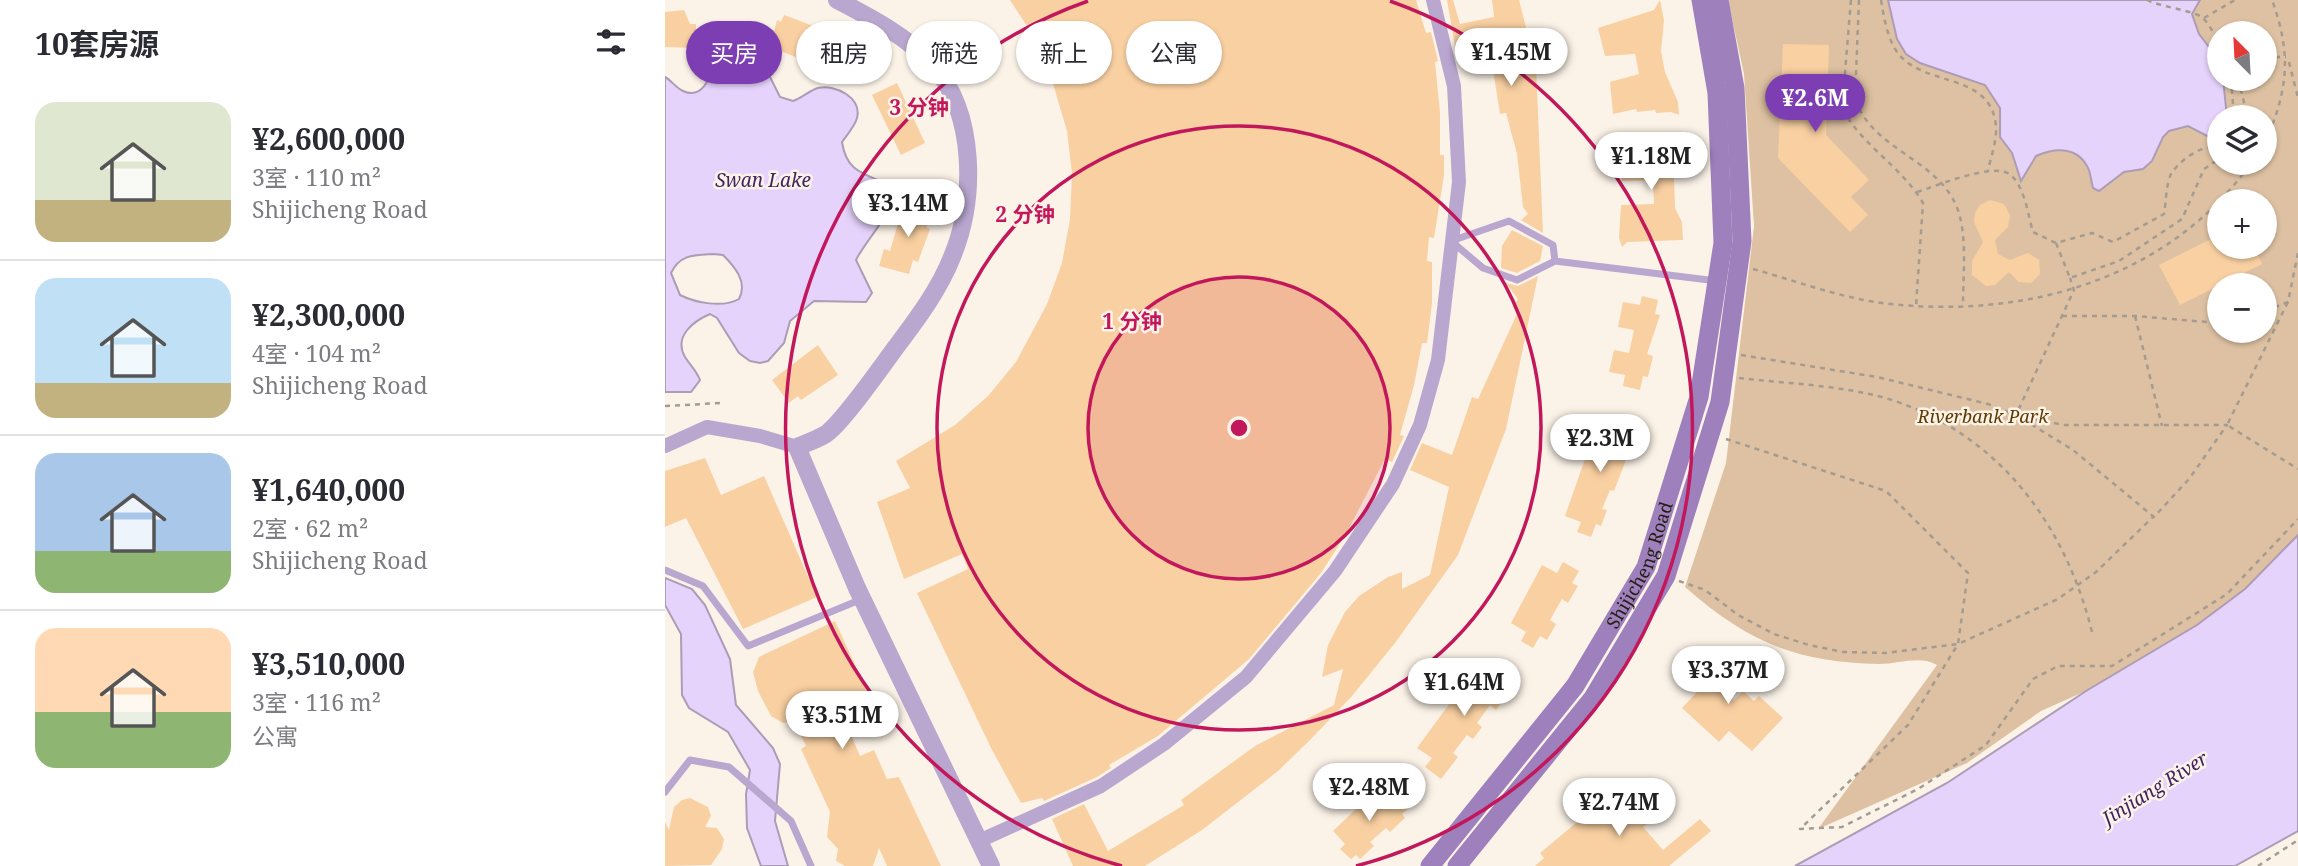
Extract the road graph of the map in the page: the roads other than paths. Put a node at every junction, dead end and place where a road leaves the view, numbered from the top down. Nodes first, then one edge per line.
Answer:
1 (837, 0) edge
2 (1433, 0) edge
3 (1701, 0) edge
4 (1719, 0) edge
5 (1451, 241) junction
6 (1555, 261) junction
7 (1717, 281) junction
8 (665, 446) edge
9 (797, 447) junction
10 (665, 570) edge
11 (862, 599) junction
12 (665, 792) edge
13 (979, 841) junction
14 (811, 866) edge
15 (991, 866) edge
16 (1430, 866) edge
17 (1457, 866) edge

1 - 9 street
2 - 5 street
3 - 7 main road, Shijicheng Road
4 - 17 main road, Shijicheng Road
5 - 6 lane
5 - 6 lane
5 - 13 street
6 - 7 lane
7 - 16 main road, Shijicheng Road
8 - 9 street
9 - 11 street
10 - 11 lane
11 - 13 street
12 - 14 lane
13 - 15 street

